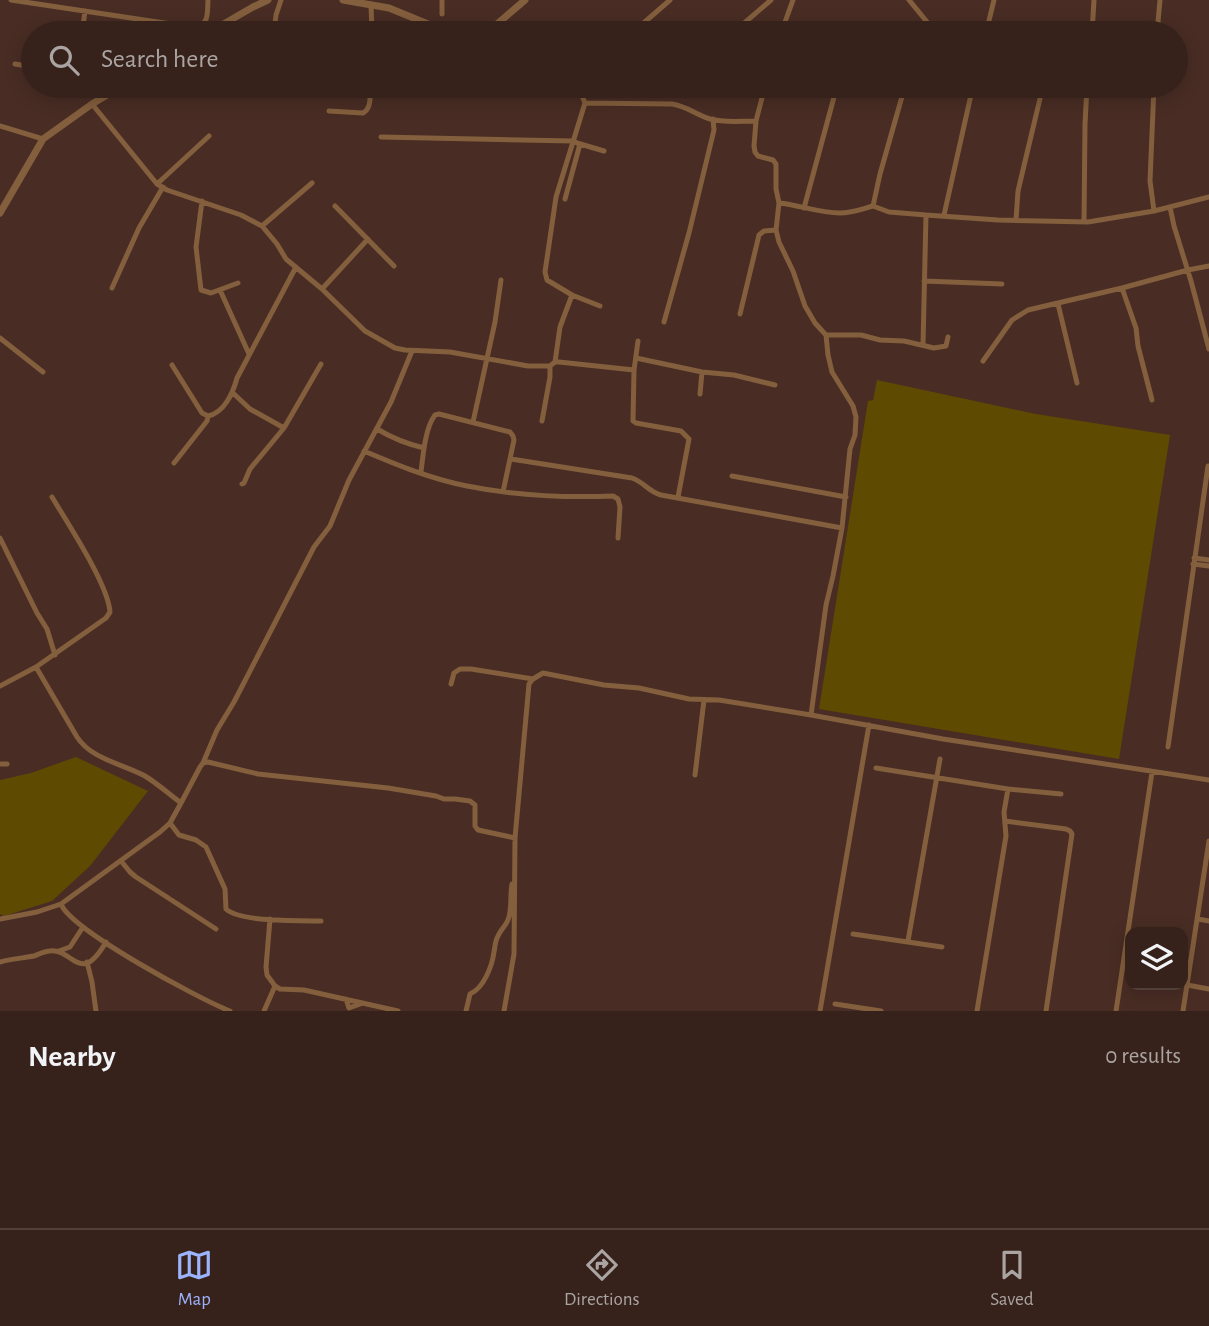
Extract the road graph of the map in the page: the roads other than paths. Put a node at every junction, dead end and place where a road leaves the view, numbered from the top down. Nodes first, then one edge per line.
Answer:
1 (11, 0) edge
2 (208, 0) edge
3 (268, 0) edge
4 (281, 0) edge
5 (343, 0) edge
6 (442, 0) edge
7 (525, 0) edge
8 (670, 0) edge
9 (771, 0) edge
10 (793, 0) edge
11 (909, 0) edge
12 (994, 0) edge
13 (1094, 0) edge
14 (1160, 0) edge
15 (371, 4) junction
16 (85, 11) junction
17 (442, 14) dead end
18 (84, 21) edge
19 (151, 21) edge
20 (206, 21) edge
21 (229, 21) edge
22 (275, 21) edge
23 (372, 21) edge
24 (419, 21) edge
25 (500, 21) edge
26 (646, 21) edge
27 (746, 21) edge
28 (785, 21) edge
29 (926, 21) edge
30 (989, 21) edge
31 (1093, 21) edge
32 (1158, 21) edge
33 (15, 64) dead end
34 (21, 65) edge
35 (102, 98) edge
36 (369, 98) edge
37 (583, 98) edge
38 (762, 98) edge
39 (834, 98) edge
40 (902, 98) edge
41 (970, 98) edge
42 (1040, 98) edge
43 (1086, 98) edge
44 (1153, 98) edge
45 (585, 103) junction
46 (92, 104) junction
47 (329, 111) dead end
48 (713, 119) junction
49 (756, 121) junction
50 (0, 126) edge
51 (209, 136) dead end
52 (381, 137) dead end
53 (43, 139) junction
54 (573, 141) junction
55 (580, 144) junction
56 (604, 151) dead end
57 (312, 183) dead end
58 (160, 186) junction
59 (1209, 197) edge
60 (565, 199) dead end
61 (202, 201) junction
62 (779, 203) junction
63 (335, 206) dead end
64 (873, 206) junction
65 (1170, 207) junction
66 (804, 208) junction
67 (1154, 211) junction
68 (0, 212) edge
69 (926, 215) junction
70 (944, 215) junction
71 (1016, 220) junction
72 (1084, 222) junction
73 (262, 226) junction
74 (776, 230) junction
75 (368, 239) junction
76 (394, 266) dead end
77 (1209, 266) edge
78 (296, 267) junction
79 (1188, 270) junction
80 (501, 280) dead end
81 (924, 281) junction
82 (238, 283) dead end
83 (1002, 284) dead end
84 (112, 288) dead end
85 (1122, 288) junction
86 (322, 289) junction
87 (220, 290) junction
88 (572, 295) junction
89 (1058, 304) junction
90 (600, 306) dead end
91 (740, 314) dead end
92 (664, 322) dead end
93 (826, 335) junction
94 (948, 337) dead end
95 (0, 338) edge
96 (638, 341) dead end
97 (923, 345) junction
98 (1209, 349) edge
99 (412, 351) junction
100 (249, 355) junction
101 (487, 358) junction
102 (636, 358) junction
103 (984, 361) dead end
104 (321, 364) dead end
105 (553, 364) junction
106 (172, 365) dead end
107 (634, 370) junction
108 (43, 372) dead end
109 (702, 372) junction
110 (1077, 383) dead end
111 (775, 385) dead end
112 (234, 394) junction
113 (700, 394) dead end
114 (1152, 400) dead end
115 (208, 416) junction
116 (542, 421) dead end
117 (473, 422) junction
118 (284, 428) junction
119 (377, 429) junction
120 (424, 448) junction
121 (363, 451) junction
122 (511, 459) junction
123 (174, 463) dead end
124 (1208, 466) edge
125 (421, 472) junction
126 (732, 476) dead end
127 (242, 484) dead end
128 (503, 492) junction
129 (52, 497) dead end
130 (678, 497) junction
131 (846, 497) junction
132 (842, 528) junction
133 (0, 538) edge
134 (618, 538) dead end
135 (1209, 560) edge
136 (1194, 561) junction
137 (1209, 566) edge
138 (55, 655) junction
139 (36, 667) junction
140 (533, 679) junction
141 (451, 684) dead end
142 (0, 685) edge
143 (704, 700) junction
144 (811, 715) junction
145 (869, 725) junction
146 (1168, 747) dead end
147 (940, 759) dead end
148 (203, 763) junction
149 (876, 768) dead end
150 (1152, 772) junction
151 (695, 775) dead end
152 (937, 777) junction
153 (1209, 780) edge
154 (1008, 789) junction
155 (1061, 794) dead end
156 (181, 803) junction
157 (1005, 821) junction
158 (170, 823) junction
159 (515, 838) junction
160 (1209, 841) edge
161 (1208, 852) edge
162 (121, 861) junction
163 (514, 876) junction
164 (61, 904) junction
165 (0, 919) edge
166 (270, 919) junction
167 (1198, 919) junction
168 (321, 921) dead end
169 (1209, 921) edge
170 (83, 927) junction
171 (216, 929) dead end
172 (853, 934) dead end
173 (106, 942) junction
174 (908, 942) junction
175 (942, 947) dead end
176 (58, 951) junction
177 (0, 962) edge
178 (87, 962) junction
179 (1188, 979) edge
180 (1188, 985) edge
181 (275, 986) junction
182 (1209, 989) edge
183 (1186, 990) edge
184 (835, 1004) dead end
185 (96, 1011) edge
186 (230, 1011) edge
187 (264, 1011) edge
188 (398, 1011) edge
189 (466, 1011) edge
190 (503, 1011) edge
191 (820, 1011) edge
192 (881, 1011) edge
193 (977, 1011) edge
194 (1046, 1011) edge
195 (1116, 1011) edge
196 (1183, 1011) edge

1 - 16 street
2 - 20 street
3 - 21 street
4 - 22 street
5 - 15 street
6 - 17 street
7 - 25 street
8 - 26 street
9 - 27 street
10 - 28 street
11 - 29 street
12 - 30 street
13 - 31 street
14 - 32 street
15 - 23 street
15 - 24 street
16 - 18 street
16 - 19 street
33 - 34 street
35 - 46 street
36 - 47 street
37 - 45 street
38 - 49 street
39 - 66 street
40 - 64 street
41 - 70 street
42 - 71 street
43 - 72 street
44 - 67 street
45 - 48 street
45 - 54 street
46 - 53 street
46 - 58 street
48 - 49 street
48 - 92 street
49 - 62 street
50 - 53 street
51 - 58 street
52 - 54 street
53 - 68 street
54 - 55 street
54 - 88 street
55 - 56 street
55 - 60 street
57 - 73 street
58 - 61 street
58 - 84 street
59 - 65 street
61 - 73 street
61 - 87 street
62 - 66 street
62 - 74 street
63 - 75 street
64 - 66 street
64 - 69 street
65 - 67 street
65 - 79 street
67 - 72 street
69 - 70 street
69 - 81 street
70 - 71 street
71 - 72 street
73 - 78 street
74 - 91 street
74 - 93 street
75 - 76 street
75 - 86 street
77 - 79 street
78 - 86 street
78 - 100 street
79 - 85 street
79 - 98 street
80 - 101 street
81 - 83 street
81 - 97 street
82 - 87 street
85 - 89 street
85 - 114 street
86 - 99 street
87 - 100 street
88 - 90 street
88 - 105 street
89 - 103 street
89 - 110 street
93 - 97 street
93 - 131 street
94 - 97 street
95 - 108 street
96 - 102 street
99 - 101 street
99 - 119 street
100 - 112 street
101 - 105 street
101 - 117 street
102 - 107 street
102 - 109 street
104 - 118 street
105 - 107 street
105 - 116 street
106 - 115 street
107 - 130 street
109 - 111 street
109 - 113 street
112 - 115 street
112 - 118 street
115 - 123 street
117 - 120 street
117 - 122 street
118 - 127 street
119 - 120 street
119 - 121 street
120 - 125 street
121 - 125 street
121 - 148 street
122 - 128 street
122 - 130 street
124 - 136 street
125 - 128 street
126 - 131 street
128 - 134 street
129 - 138 street
130 - 132 street
131 - 132 street
132 - 144 street
133 - 138 street
135 - 136 street
136 - 137 street
136 - 146 street
138 - 139 street
139 - 142 street
139 - 156 street
140 - 141 street
140 - 143 street
140 - 159 street
143 - 144 street
143 - 151 street
144 - 145 street
145 - 150 street
145 - 191 street
147 - 152 street
148 - 156 street
148 - 159 street
149 - 152 street
150 - 153 street
150 - 195 street
152 - 154 street
152 - 174 street
154 - 155 street
154 - 157 street
156 - 158 street
157 - 193 street
157 - 194 street
158 - 162 street
158 - 166 street
159 - 163 street
160 - 161 street
161 - 167 street
162 - 164 street
162 - 171 street
163 - 189 street
163 - 190 street
164 - 165 street
164 - 170 street
166 - 168 street
166 - 181 street
167 - 169 street
167 - 179 street
170 - 173 street
170 - 176 street
172 - 174 street
173 - 178 street
173 - 186 street
174 - 175 street
176 - 177 street
176 - 178 street
178 - 185 street
180 - 182 street
181 - 187 street
181 - 188 street
183 - 196 street
184 - 192 street

